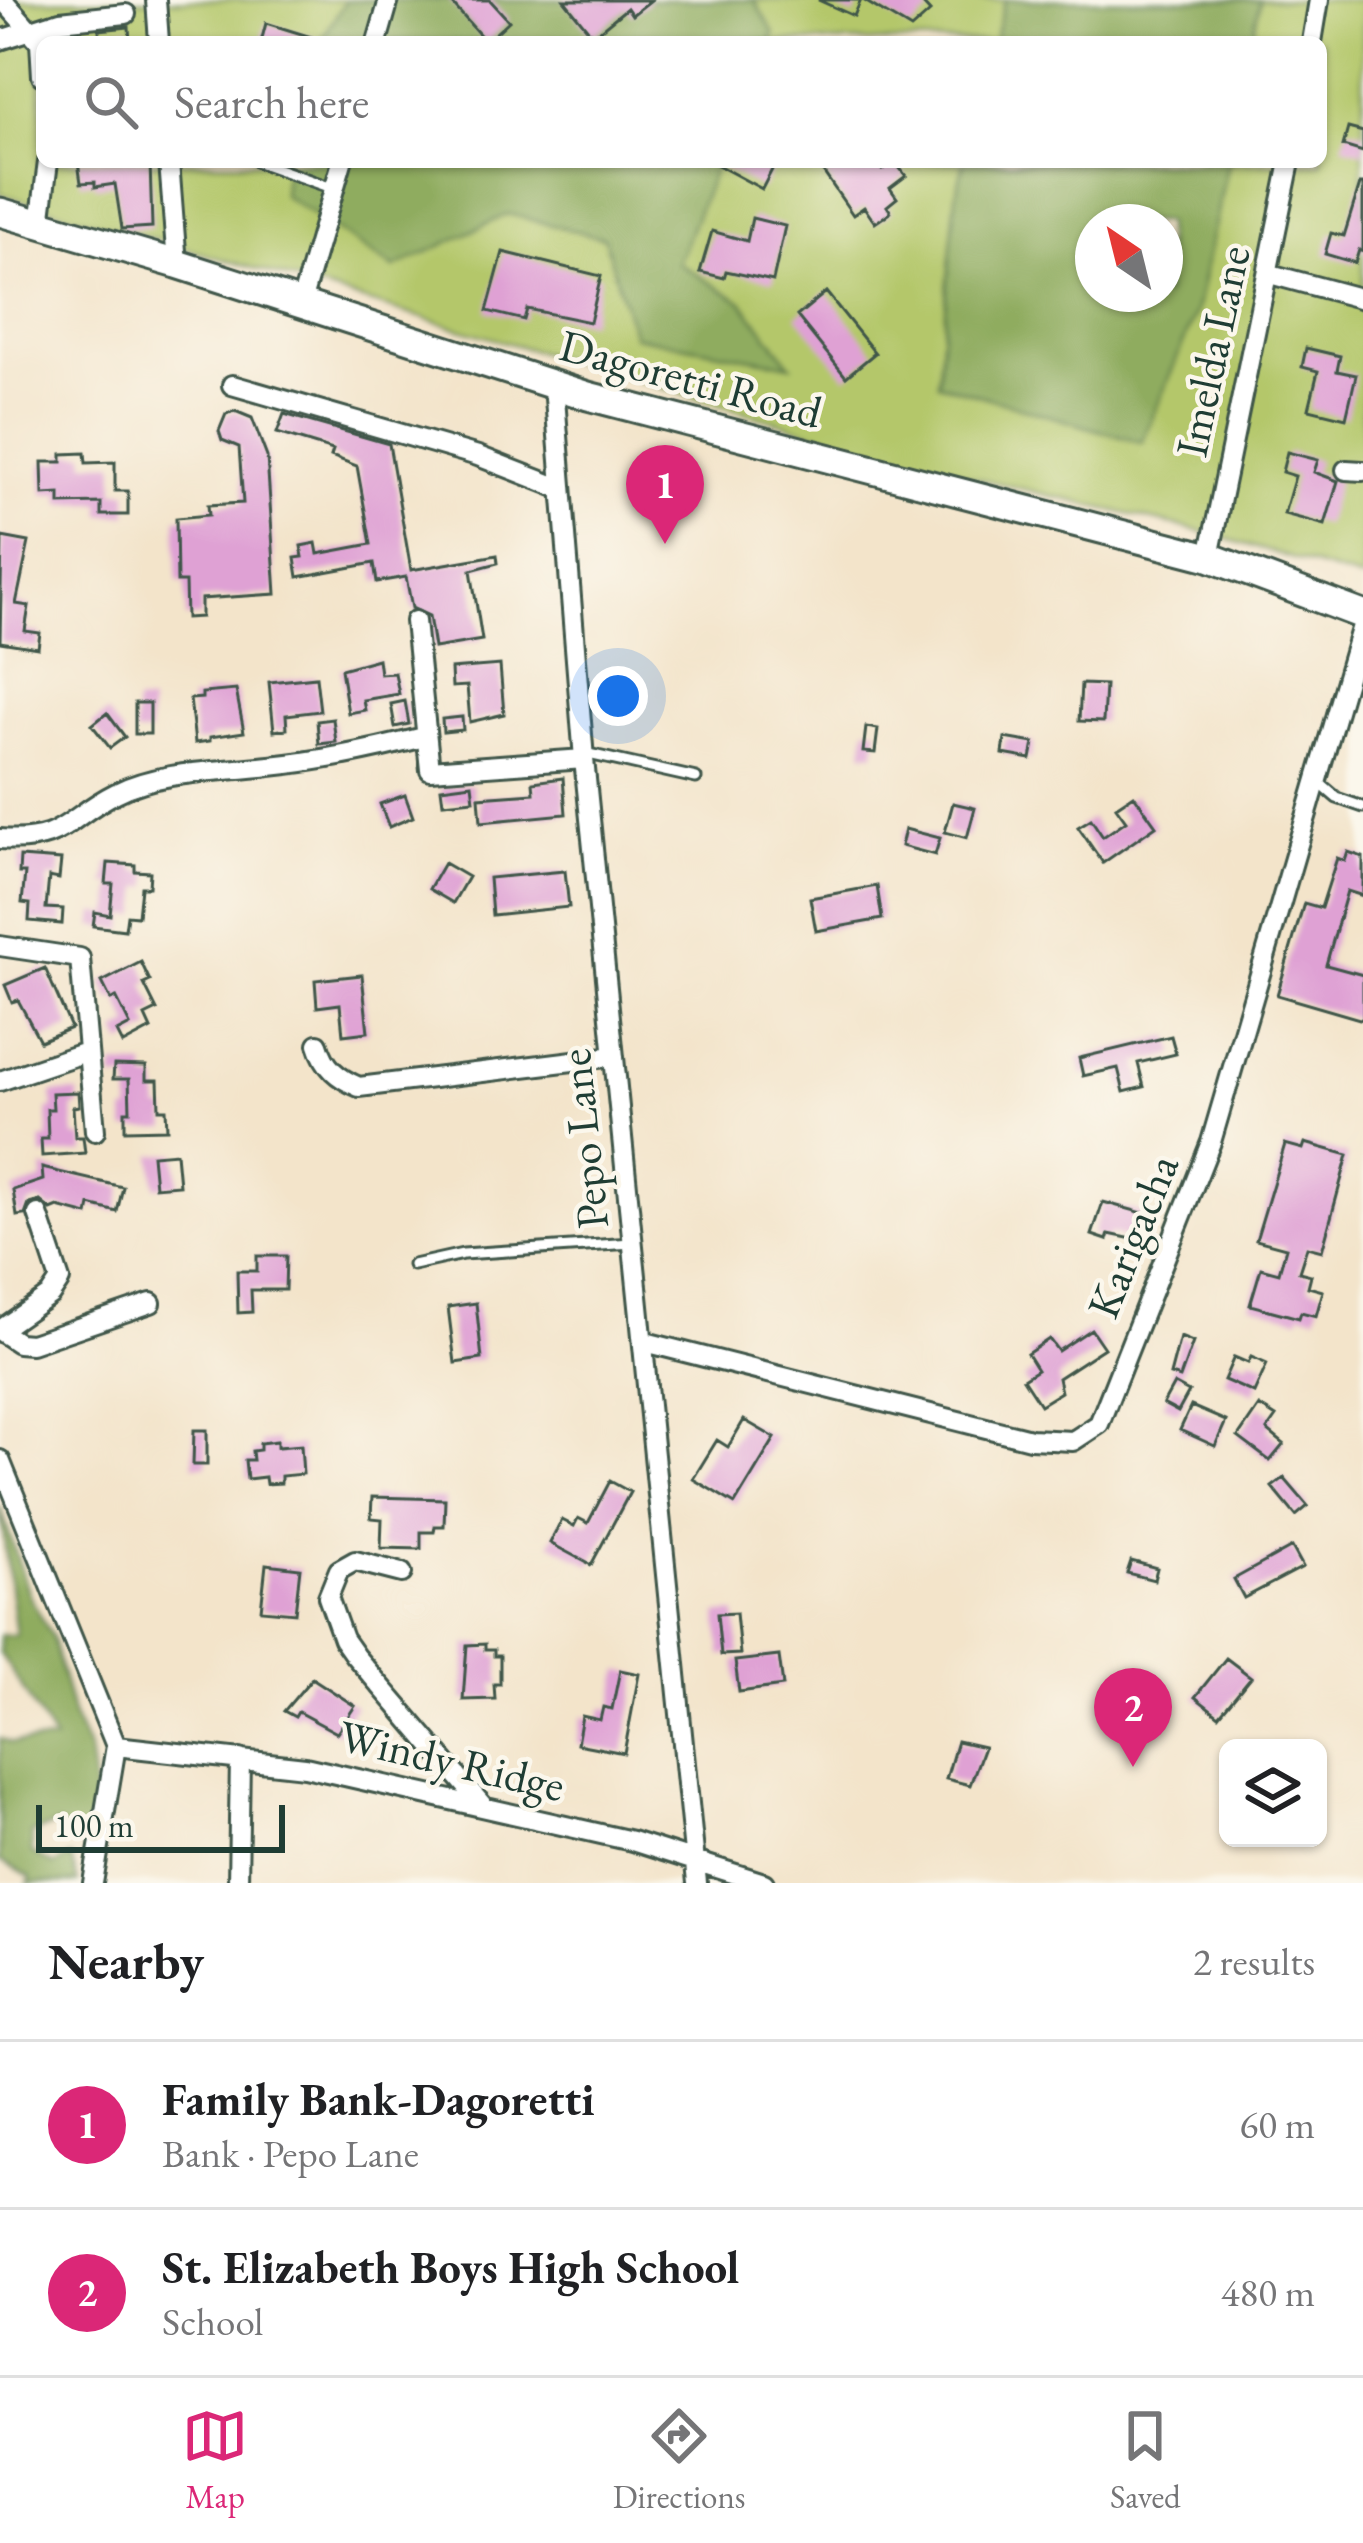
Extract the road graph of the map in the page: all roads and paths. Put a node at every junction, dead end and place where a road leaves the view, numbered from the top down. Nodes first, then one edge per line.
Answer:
1 (3, 0) edge
2 (156, 0) edge
3 (389, 0) edge
4 (1319, 0) edge
5 (125, 14) dead end
6 (33, 31) junction
7 (36, 36) edge
8 (159, 36) edge
9 (379, 36) edge
10 (1313, 36) edge
11 (0, 40) edge
12 (48, 168) edge
13 (169, 168) edge
14 (275, 168) edge
15 (340, 168) edge
16 (1289, 168) edge
17 (334, 189) junction
18 (0, 212) edge
19 (40, 224) junction
20 (177, 264) junction
21 (1270, 274) junction
22 (1363, 298) edge
23 (300, 306) junction
24 (232, 385) dead end
25 (554, 386) junction
26 (562, 489) junction
27 (1209, 556) junction
28 (1363, 619) edge
29 (415, 622) dead end
30 (424, 736) junction
31 (584, 756) junction
32 (696, 778) dead end
33 (1316, 782) junction
34 (1363, 807) edge
35 (0, 839) edge
36 (0, 946) edge
37 (318, 1045) dead end
38 (86, 1052) junction
39 (614, 1056) junction
40 (0, 1081) edge
41 (95, 1131) dead end
42 (38, 1214) dead end
43 (632, 1243) junction
44 (413, 1264) dead end
45 (151, 1303) dead end
46 (0, 1330) edge
47 (645, 1342) junction
48 (2, 1470) edge
49 (402, 1573) dead end
50 (116, 1746) junction
51 (240, 1760) junction
52 (484, 1807) junction
53 (695, 1862) junction
54 (93, 1883) edge
55 (238, 1883) edge
56 (697, 1883) edge
57 (764, 1883) edge

1 - 6 street
2 - 8 street
3 - 9 street
4 - 10 street
5 - 6 street
6 - 7 street
6 - 11 street
12 - 19 street
13 - 20 street
14 - 17 lane
15 - 17 street
16 - 21 street, Imelda Lane
17 - 23 street
18 - 19 main road, Dagoretti Road
19 - 20 main road, Dagoretti Road
20 - 23 main road, Dagoretti Road
21 - 22 street
21 - 27 street, Imelda Lane
23 - 25 main road, Dagoretti Road
24 - 26 street
25 - 26 street, Pepo Lane
25 - 27 main road, Dagoretti Road
26 - 31 street, Pepo Lane
27 - 28 main road, Dagoretti Road
28 - 33 street, Karigacha
29 - 30 street
30 - 31 street
30 - 35 street
31 - 32 lane
31 - 39 street, Pepo Lane
33 - 34 lane
33 - 47 street, Karigacha
36 - 38 street
37 - 39 street
38 - 40 street
38 - 41 street
39 - 43 street, Pepo Lane
42 - 46 street
43 - 44 lane
43 - 47 street, Pepo Lane
45 - 46 street
47 - 53 street, Pepo Lane
48 - 50 street
49 - 52 street
50 - 51 street, Windy Ridge
50 - 54 street
51 - 52 street, Windy Ridge
51 - 55 street
52 - 53 street, Windy Ridge
53 - 56 street, Pepo Lane
53 - 57 street, Windy Ridge

